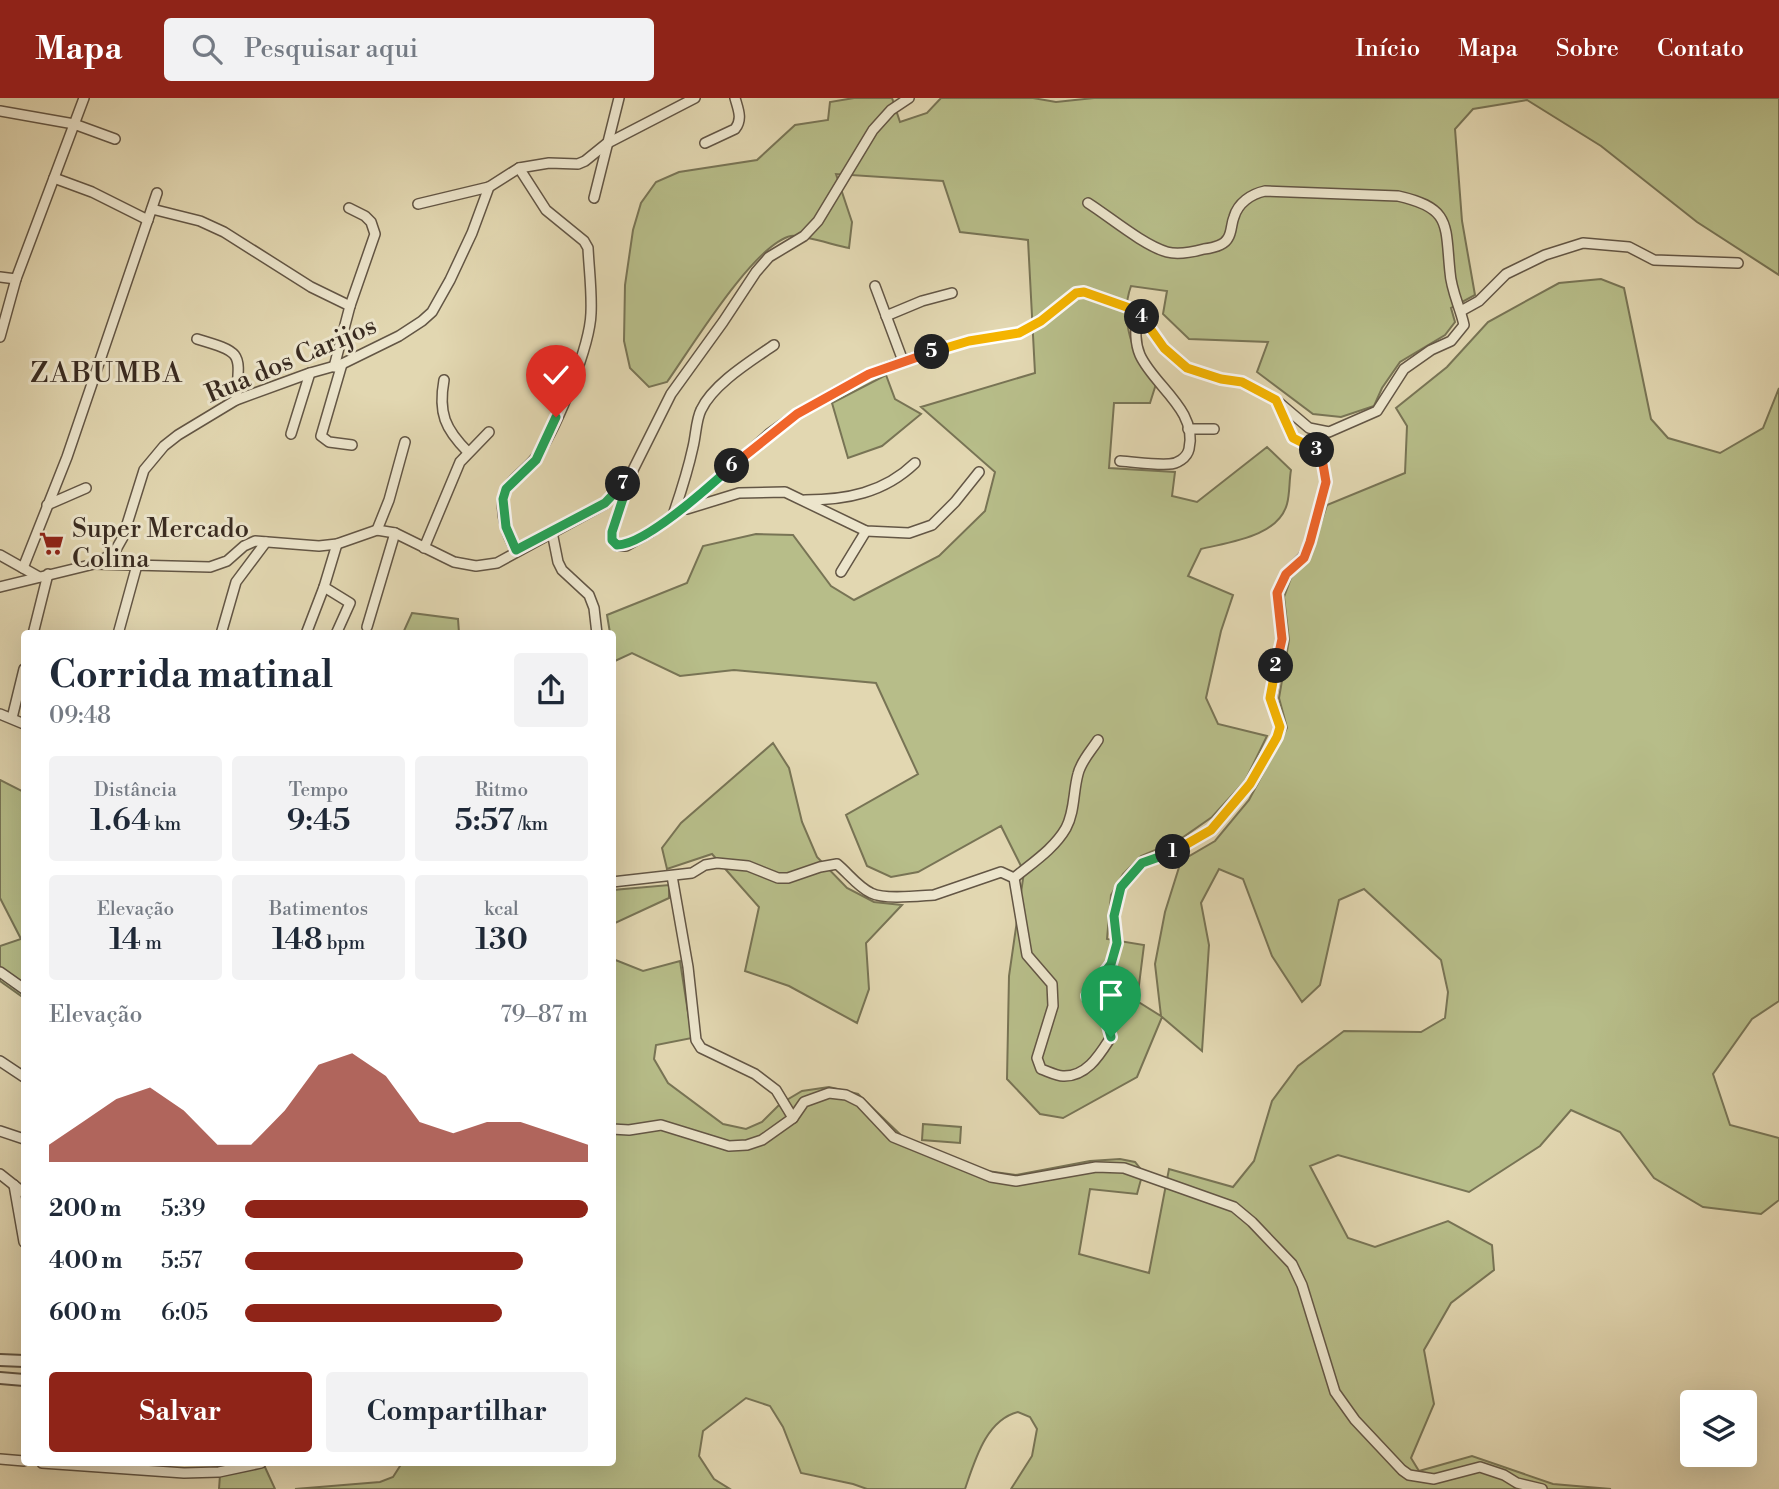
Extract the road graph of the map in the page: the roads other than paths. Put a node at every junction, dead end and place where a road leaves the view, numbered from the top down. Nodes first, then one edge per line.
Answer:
1 (84, 98) edge
2 (619, 98) edge
3 (695, 98) edge
4 (735, 98) edge
5 (909, 98) edge
6 (0, 111) edge
7 (74, 124) junction
8 (115, 139) dead end
9 (705, 143) dead end
10 (606, 144) junction
11 (519, 168) junction
12 (54, 178) junction
13 (489, 187) junction
14 (157, 193) dead end
15 (594, 198) dead end
16 (1088, 203) dead end
17 (418, 204) dead end
18 (349, 208) dead end
19 (152, 209) junction
20 (148, 220) junction
21 (1738, 263) dead end
22 (0, 277) edge
23 (16, 279) junction
24 (875, 286) dead end
25 (952, 293) dead end
26 (350, 306) junction
27 (1138, 311) junction
28 (1461, 311) junction
29 (886, 316) junction
30 (0, 337) edge
31 (197, 340) dead end
32 (774, 345) dead end
33 (903, 361) junction
34 (338, 366) junction
35 (310, 373) junction
36 (444, 380) dead end
37 (236, 400) junction
38 (1276, 400) junction
39 (1188, 429) junction
40 (1214, 429) dead end
41 (489, 432) dead end
42 (291, 433) dead end
43 (405, 442) dead end
44 (352, 446) dead end
45 (468, 452) junction
46 (1120, 460) dead end
47 (915, 463) dead end
48 (979, 472) dead end
49 (631, 474) junction
50 (86, 488) dead end
51 (805, 500) junction
52 (47, 505) junction
53 (676, 513) junction
54 (377, 530) junction
55 (866, 531) junction
56 (552, 532) junction
57 (395, 533) junction
58 (266, 542) junction
59 (337, 544) junction
60 (424, 548) junction
61 (516, 550) junction
62 (0, 555) edge
63 (94, 564) junction
64 (137, 565) junction
65 (23, 568) junction
66 (841, 572) dead end
67 (44, 576) junction
68 (0, 587) edge
69 (324, 587) junction
70 (367, 627) dead end
71 (34, 630) edge
72 (119, 630) edge
73 (222, 630) edge
74 (308, 630) edge
75 (338, 630) edge
76 (597, 630) edge
77 (21, 681) edge
78 (0, 714) edge
79 (12, 718) junction
80 (21, 722) edge
81 (1098, 740) dead end
82 (672, 876) junction
83 (1014, 878) junction
84 (616, 882) edge
85 (0, 972) edge
86 (21, 987) edge
87 (0, 1061) edge
88 (21, 1075) edge
89 (793, 1118) junction
90 (616, 1129) edge
91 (0, 1131) edge
92 (21, 1138) edge
93 (0, 1174) edge
94 (14, 1185) junction
95 (21, 1191) edge
96 (21, 1225) edge
97 (0, 1360) edge
98 (21, 1361) edge
99 (0, 1378) edge
100 (21, 1380) edge
101 (0, 1459) edge
102 (21, 1461) edge
103 (91, 1466) edge
104 (247, 1466) edge
105 (1542, 1489) edge

1 - 7 street
2 - 10 street
3 - 10 street
4 - 9 street
5 - 49 street
6 - 7 street
7 - 8 street
7 - 12 street
10 - 11 street
10 - 15 street
11 - 13 street
11 - 61 street
12 - 20 street
12 - 23 street
13 - 17 street
13 - 34 street, Rua dos Carijos
14 - 19 street
16 - 28 street
18 - 26 street
19 - 20 street
19 - 26 street
20 - 52 street
21 - 28 street
22 - 23 street
23 - 30 street
24 - 29 street
25 - 29 street
26 - 34 street
27 - 33 street
27 - 38 street
27 - 39 street
28 - 38 street
29 - 33 street
31 - 37 street
32 - 53 street
33 - 53 street
34 - 35 street, Rua dos Carijos
34 - 44 street
35 - 37 street, Rua dos Carijos
35 - 42 street
36 - 45 street
37 - 63 street, Rua dos Carijos
38 - 83 street
39 - 40 street
39 - 46 street
41 - 45 street
43 - 54 street
45 - 60 street
47 - 51 street
48 - 55 street
49 - 53 street
49 - 56 street
50 - 52 street
51 - 53 street
51 - 55 street
52 - 65 street
54 - 57 street
54 - 59 street
55 - 66 street
56 - 61 street
56 - 76 street
57 - 60 street
57 - 70 street
58 - 59 street
58 - 64 street
58 - 73 street
59 - 69 street
60 - 61 street
62 - 65 street
63 - 64 street
63 - 67 street, Rua dos Carijos
64 - 72 street
65 - 67 street
67 - 68 street, Rua dos Carijos
67 - 71 street
69 - 74 street
69 - 75 street
77 - 79 street
78 - 79 street
79 - 80 street
81 - 83 street
82 - 83 street
82 - 84 street
82 - 89 street
85 - 86 street
87 - 88 street
89 - 90 street
89 - 105 street
91 - 92 street
93 - 94 street
94 - 95 street
94 - 96 street
97 - 98 street
99 - 100 street
101 - 102 street
103 - 104 street

